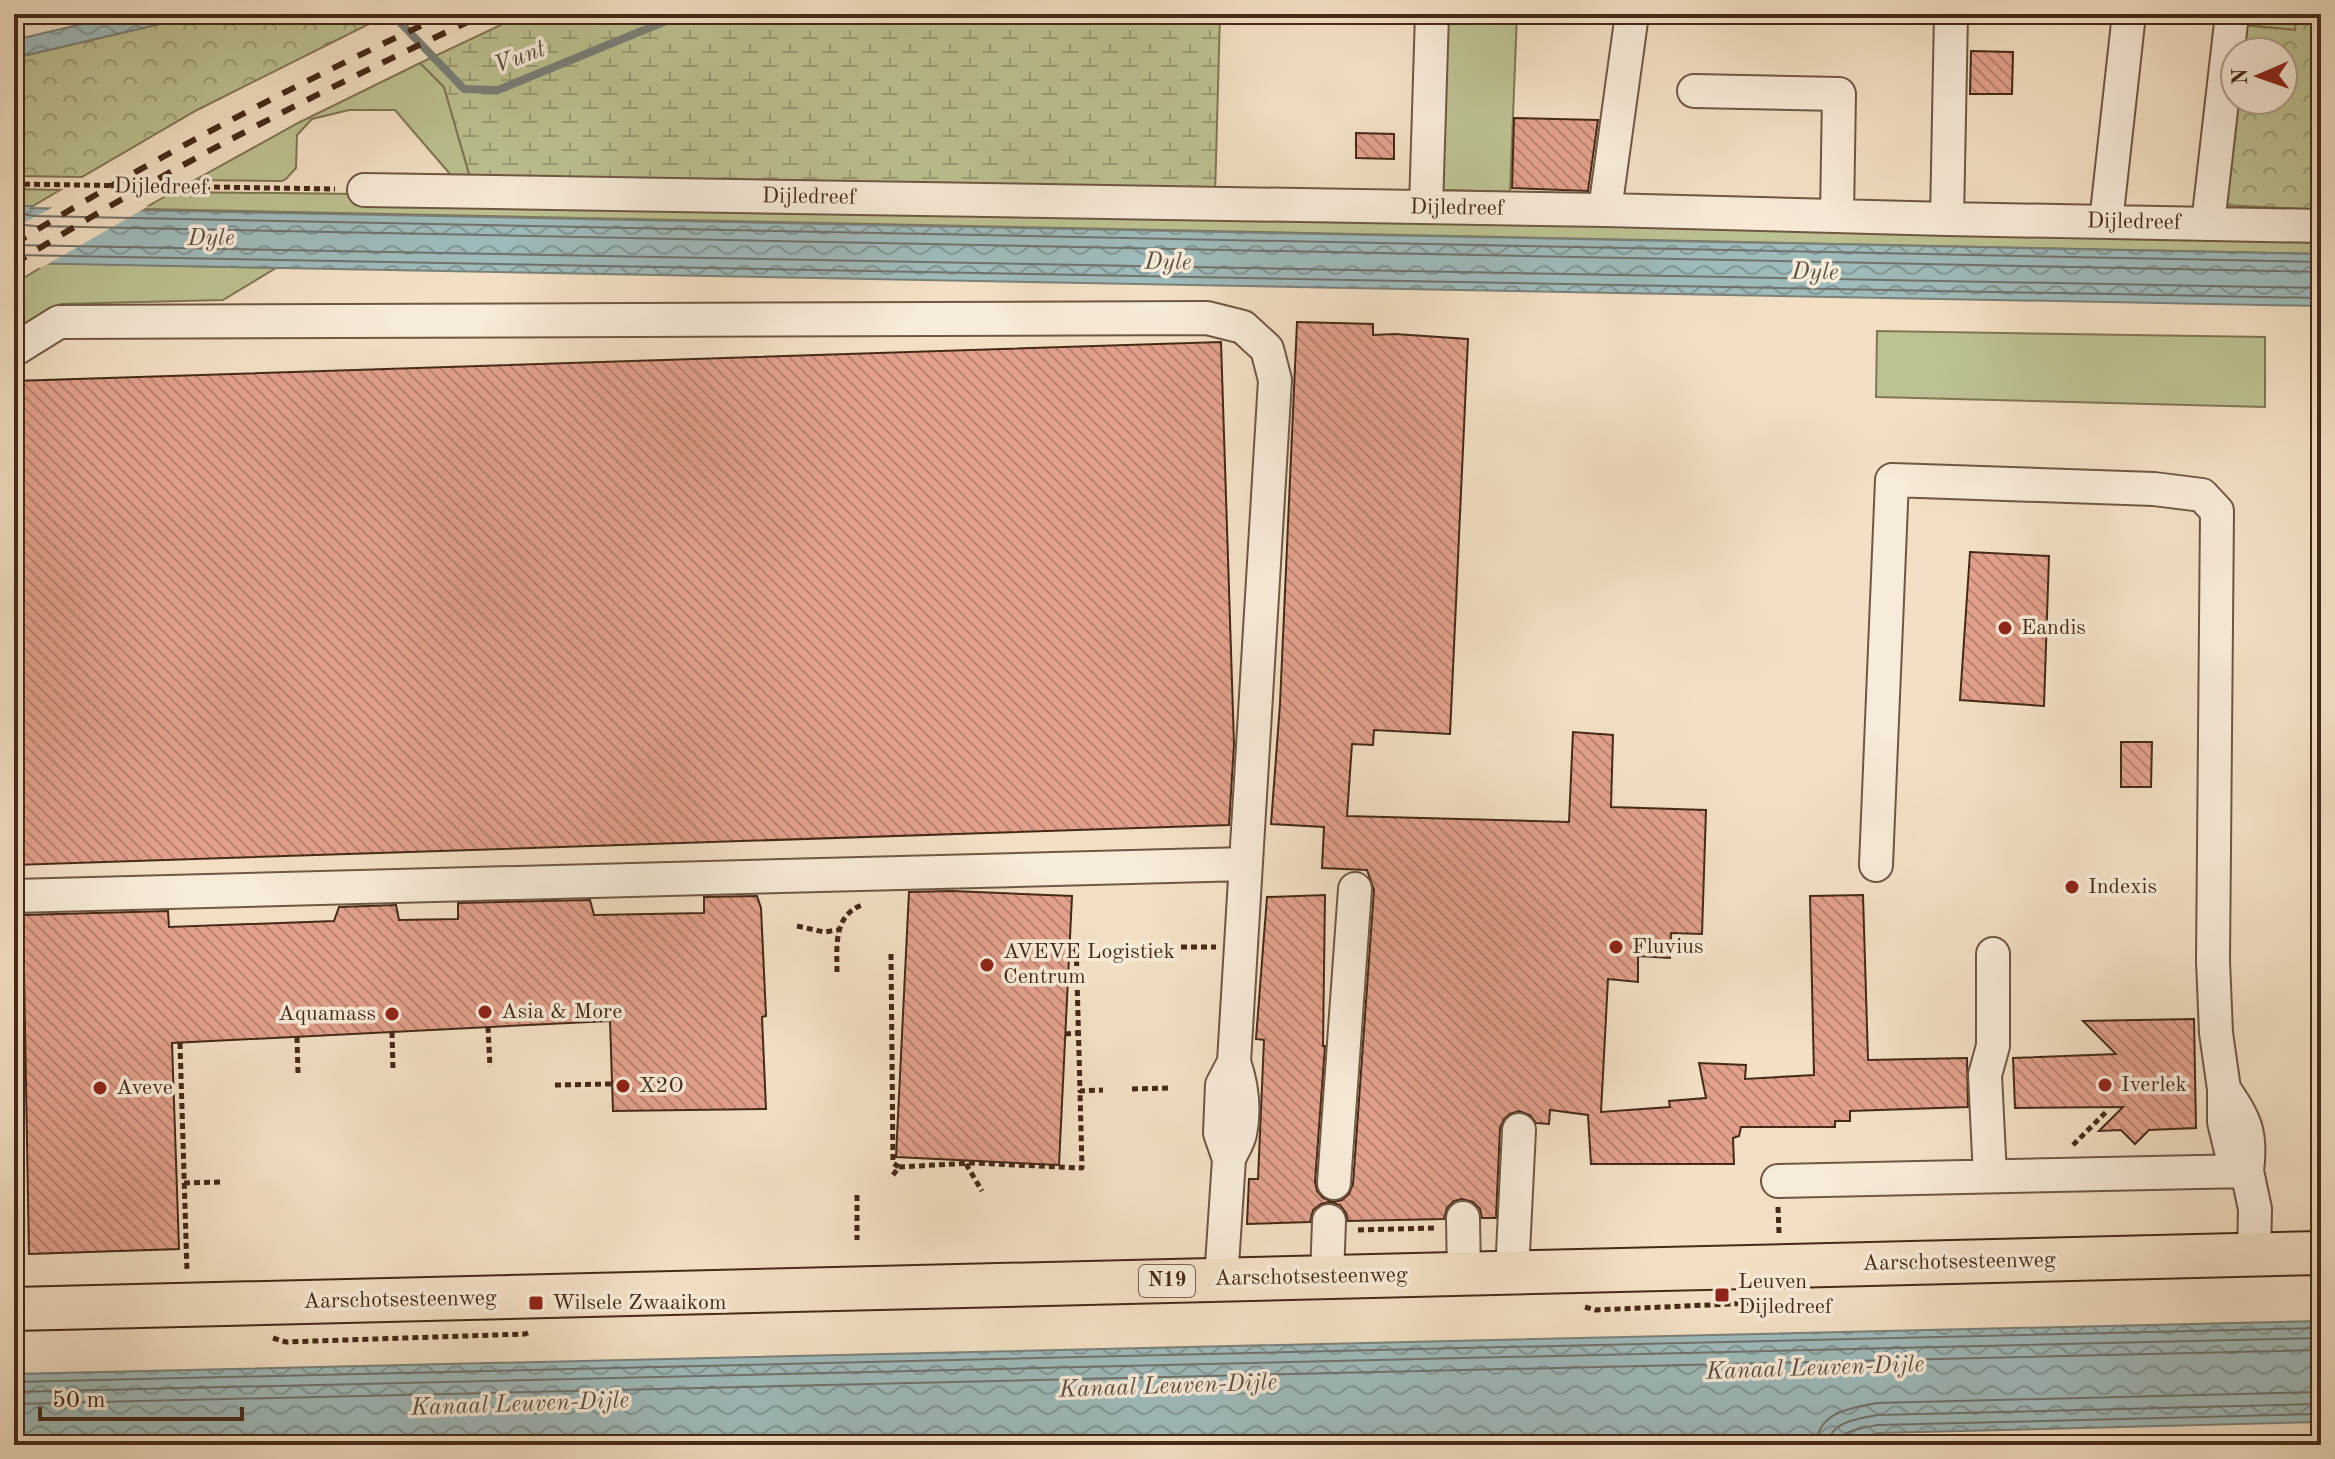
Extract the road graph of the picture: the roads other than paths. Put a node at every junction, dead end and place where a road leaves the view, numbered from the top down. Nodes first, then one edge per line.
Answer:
1 (1432, 14) edge
2 (1632, 14) edge
3 (1951, 14) edge
4 (2129, 14) edge
5 (2232, 14) edge
6 (1694, 91) dead end
7 (364, 190) road end
8 (1426, 207) junction
9 (1605, 210) junction
10 (1837, 216) junction
11 (1947, 219) junction
12 (2106, 222) junction
13 (2208, 224) junction
14 (2321, 226) edge
15 (14, 350) edge
16 (1246, 864) junction
17 (1876, 865) dead end
18 (1355, 889) dead end
19 (14, 896) edge
20 (1993, 954) dead end
21 (1519, 1130) dead end
22 (2247, 1171) junction
23 (1990, 1176) junction
24 (1778, 1181) dead end
25 (1334, 1183) dead end
26 (1455, 1223) road end
27 (1337, 1226) road end
28 (2321, 1253) edge
29 (2254, 1255) junction
30 (1512, 1273) junction
31 (1464, 1274) junction
32 (1327, 1277) junction
33 (1221, 1280) junction
34 (14, 1309) edge

1 - 8 street
2 - 9 street
3 - 11 street
4 - 12 street
5 - 13 street
6 - 10 street
7 - 8 street, Dijledreef
8 - 9 street, Dijledreef
9 - 10 street, Dijledreef
10 - 11 street, Dijledreef
11 - 12 street, Dijledreef
12 - 13 street, Dijledreef
13 - 14 street, Dijledreef
15 - 16 street
16 - 19 street
16 - 33 street
17 - 22 street
18 - 25 street
20 - 23 street
21 - 30 street
22 - 23 street
22 - 29 street
23 - 24 street
26 - 31 street
27 - 32 street
28 - 29 main road, Aarschotsesteenweg / N19
29 - 30 main road, Aarschotsesteenweg / N19
30 - 31 main road, Aarschotsesteenweg / N19
31 - 32 main road, Aarschotsesteenweg / N19
32 - 33 main road, Aarschotsesteenweg / N19
33 - 34 main road, Aarschotsesteenweg / N19

